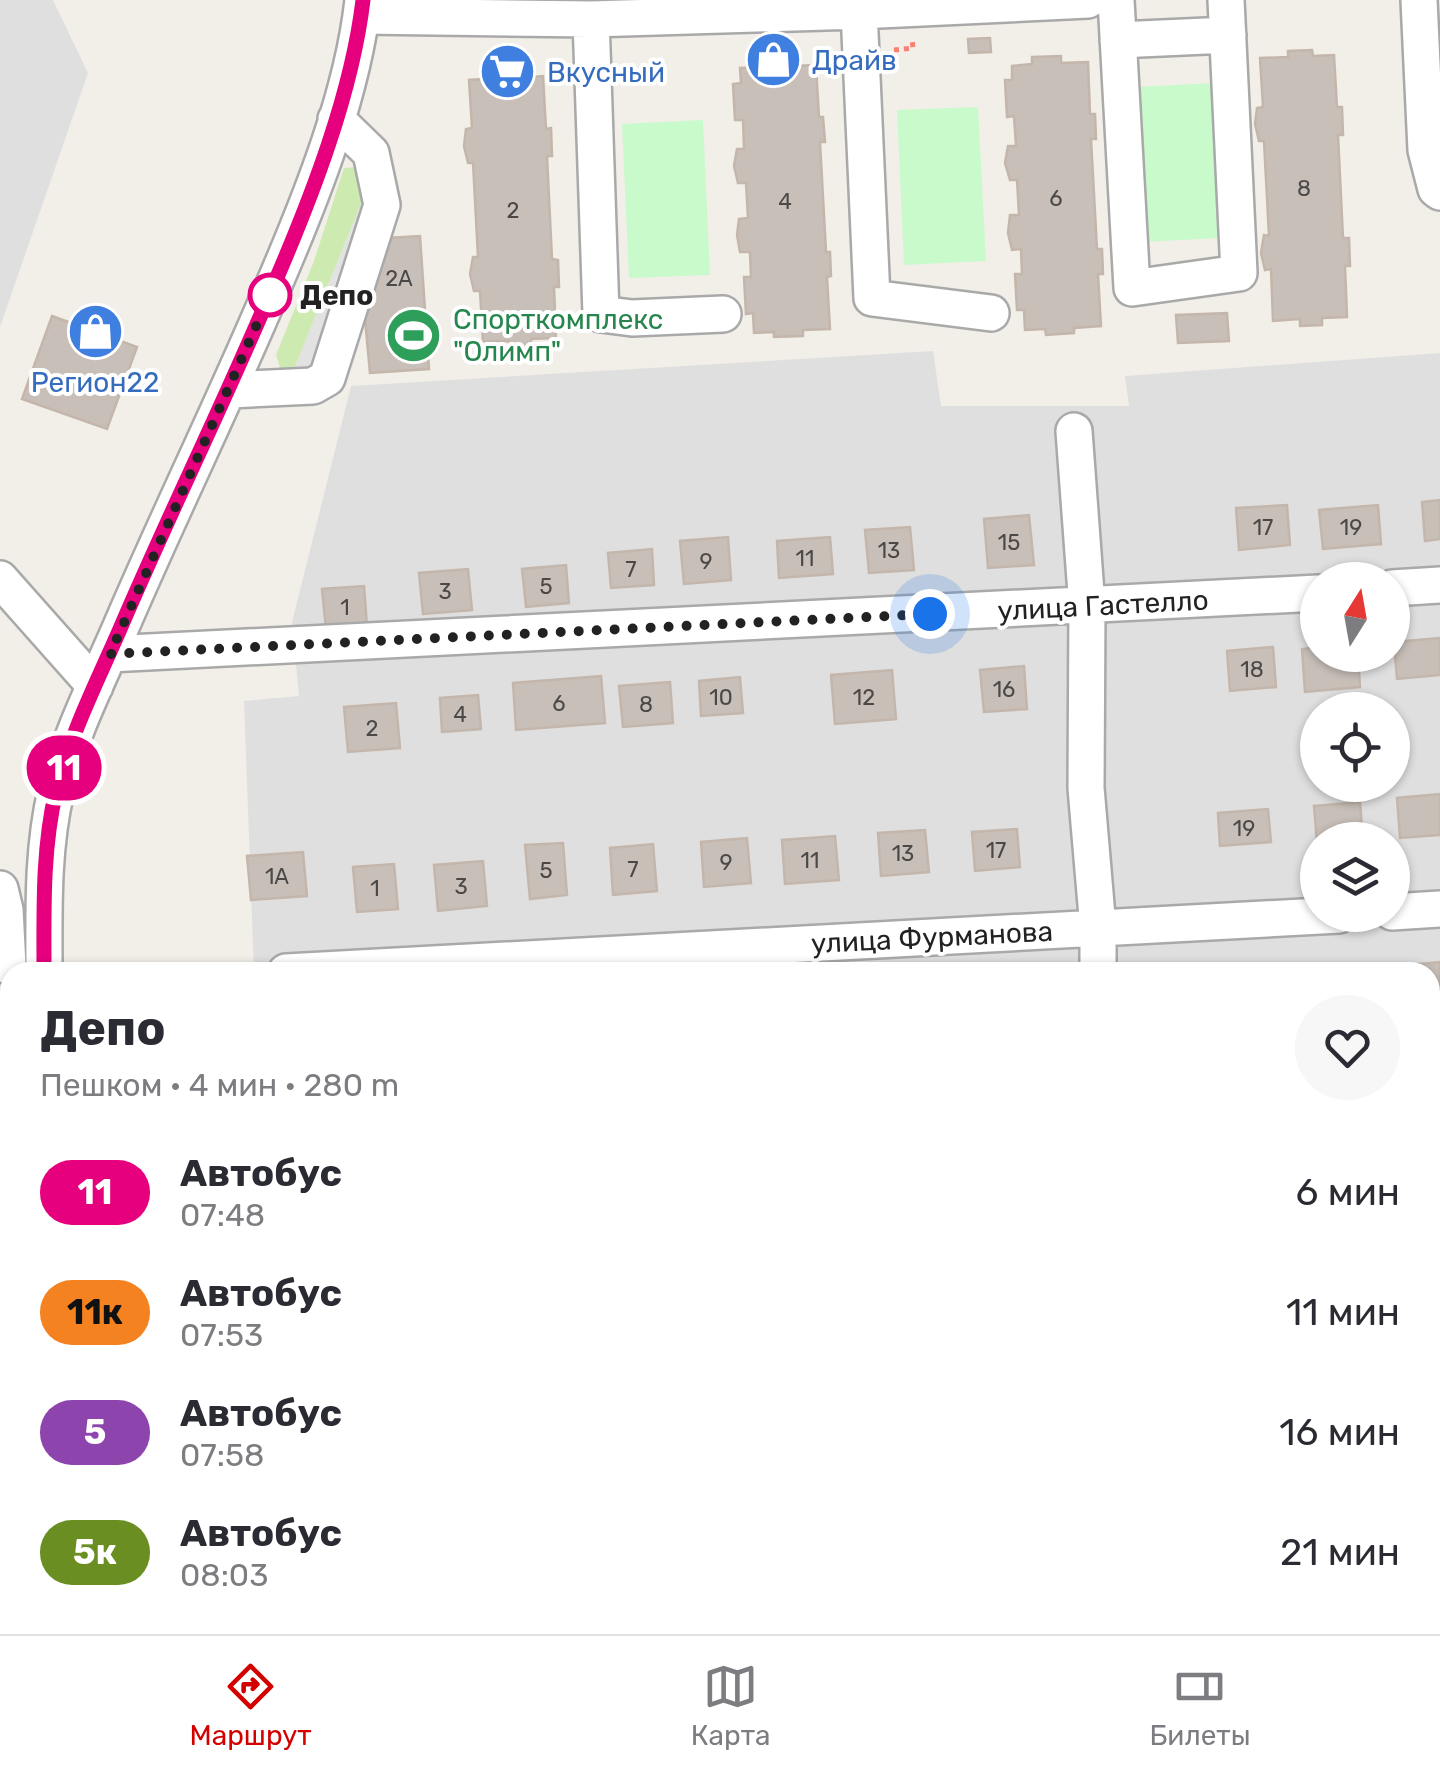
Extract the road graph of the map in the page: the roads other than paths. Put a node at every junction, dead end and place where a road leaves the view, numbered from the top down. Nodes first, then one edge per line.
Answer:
1 (1088, 0) edge
2 (1116, 0) edge
3 (1419, 0) edge
4 (1006, 2) edge
5 (362, 8) edge
6 (859, 11) junction
7 (1227, 18) edge
8 (592, 19) junction
9 (1118, 40) junction
10 (336, 119) junction
11 (1440, 192) edge
12 (991, 313) dead end
13 (723, 314) dead end
14 (230, 390) junction
15 (1074, 431) dead end
16 (0, 578) edge
17 (1440, 586) edge
18 (1410, 587) edge
19 (1300, 594) edge
20 (1086, 607) junction
21 (110, 654) junction
22 (95, 686) junction
23 (0, 889) edge
24 (1440, 910) edge
25 (1410, 911) edge
26 (1300, 917) edge
27 (1098, 928) junction
28 (8, 962) edge
29 (44, 962) edge
30 (471, 962) edge
31 (1098, 962) edge

1 - 4 street
2 - 9 street
3 - 11 street
4 - 6 street
5 - 8 street
5 - 10 street
6 - 8 street
6 - 12 street
7 - 9 street
7 - 9 street
8 - 13 street
10 - 14 street
10 - 14 street
14 - 21 street
15 - 20 street
16 - 22 street
17 - 18 street
19 - 20 street, улица Гастелло
20 - 21 street, улица Гастелло
20 - 27 street
21 - 22 street
22 - 29 street
23 - 28 street
24 - 25 street
26 - 27 street, улица Фурманова
27 - 30 street, улица Фурманова
27 - 31 street

